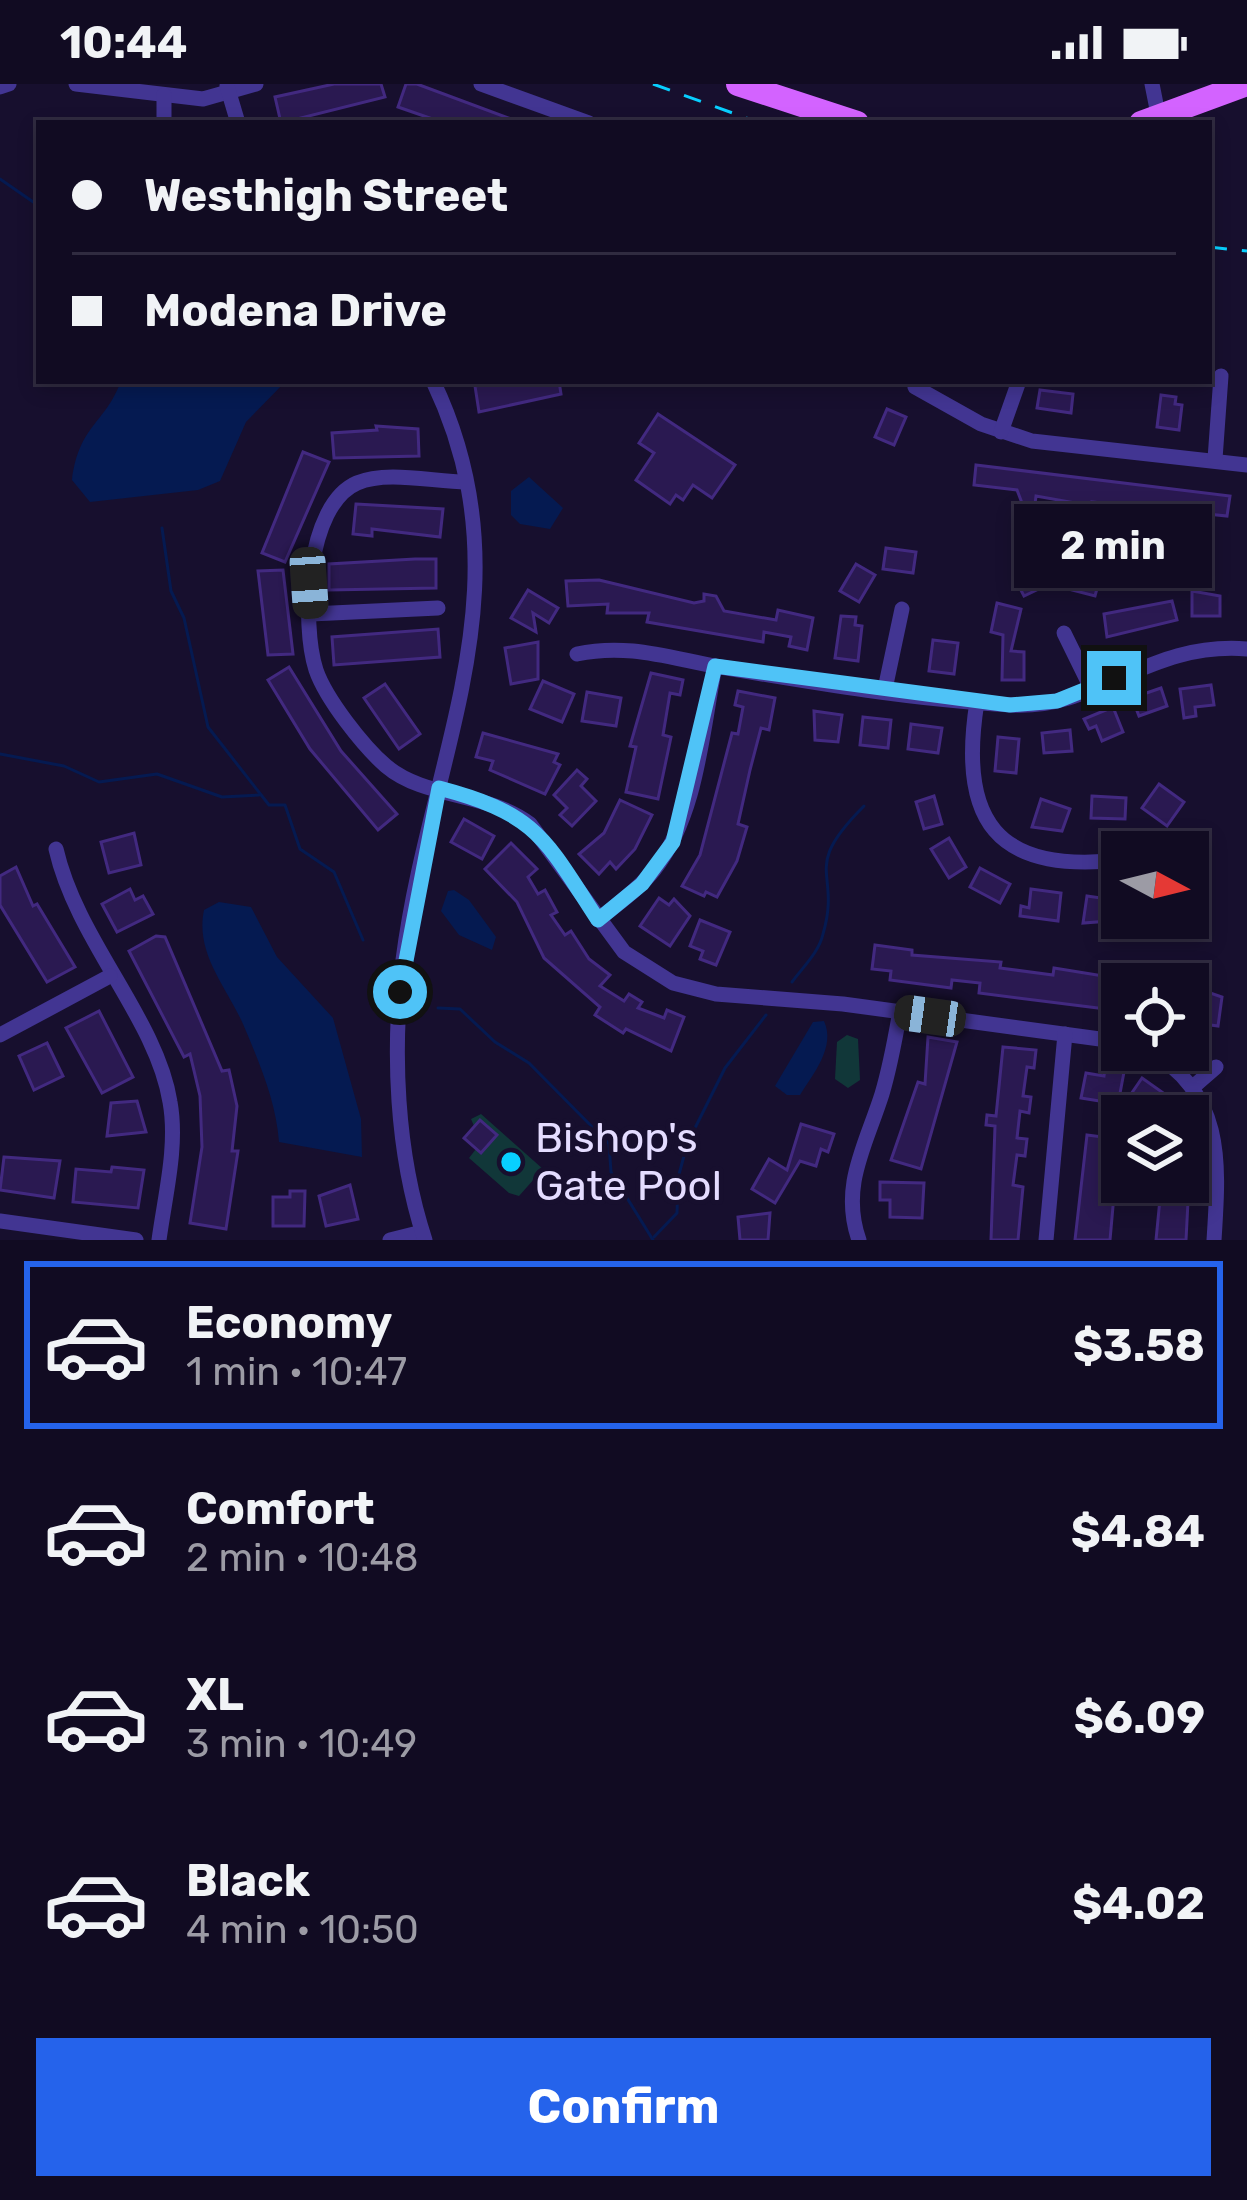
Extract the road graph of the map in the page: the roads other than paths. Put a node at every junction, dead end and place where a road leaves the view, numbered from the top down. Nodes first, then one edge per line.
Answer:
1 (9, 84) edge
2 (76, 84) edge
3 (256, 84) edge
4 (481, 84) edge
5 (738, 84) edge
6 (1152, 84) edge
7 (1247, 84) edge
8 (0, 87) edge
9 (227, 88) edge
10 (164, 95) junction
11 (164, 120) edge
12 (237, 120) edge
13 (581, 120) edge
14 (848, 120) edge
15 (1150, 120) edge
16 (1153, 120) edge
17 (1221, 376) dead end
18 (434, 384) edge
19 (1018, 384) edge
20 (915, 387) dead end
21 (1001, 432) junction
22 (1215, 459) junction
23 (1247, 465) edge
24 (466, 482) junction
25 (438, 608) dead end
26 (902, 609) dead end
27 (311, 614) junction
28 (1064, 634) dead end
29 (1247, 649) edge
30 (577, 654) dead end
31 (715, 666) junction
32 (1091, 688) junction
33 (885, 689) junction
34 (977, 702) junction
35 (439, 788) junction
36 (56, 849) dead end
37 (1101, 860) edge
38 (598, 920) junction
39 (110, 976) junction
40 (900, 1011) junction
41 (1065, 1034) junction
42 (0, 1035) edge
43 (1101, 1039) edge
44 (1216, 1067) dead end
45 (1174, 1071) edge
46 (1193, 1087) junction
47 (0, 1221) edge
48 (423, 1236) edge
49 (136, 1240) edge
50 (159, 1240) edge
51 (390, 1240) edge
52 (860, 1240) edge
53 (1046, 1240) edge
54 (1214, 1240) edge

1 - 8 street
2 - 10 street
3 - 9 street
4 - 13 street
5 - 14 main road
6 - 15 street
7 - 16 main road
9 - 10 street
9 - 12 street
10 - 11 street
17 - 22 street
18 - 24 street
19 - 21 street
20 - 21 street
21 - 22 street
22 - 23 street
24 - 27 street
24 - 35 street
25 - 27 street
26 - 33 street
27 - 35 street
28 - 32 street
29 - 32 street
30 - 31 street
31 - 33 street
31 - 38 street
32 - 34 street
33 - 34 street
34 - 37 street
35 - 38 street
35 - 48 street
36 - 39 street
38 - 40 street
39 - 42 street
39 - 50 street
40 - 41 street
40 - 52 street
41 - 43 street
41 - 53 street
44 - 46 street
45 - 46 street
46 - 54 street
47 - 49 street
48 - 51 street

